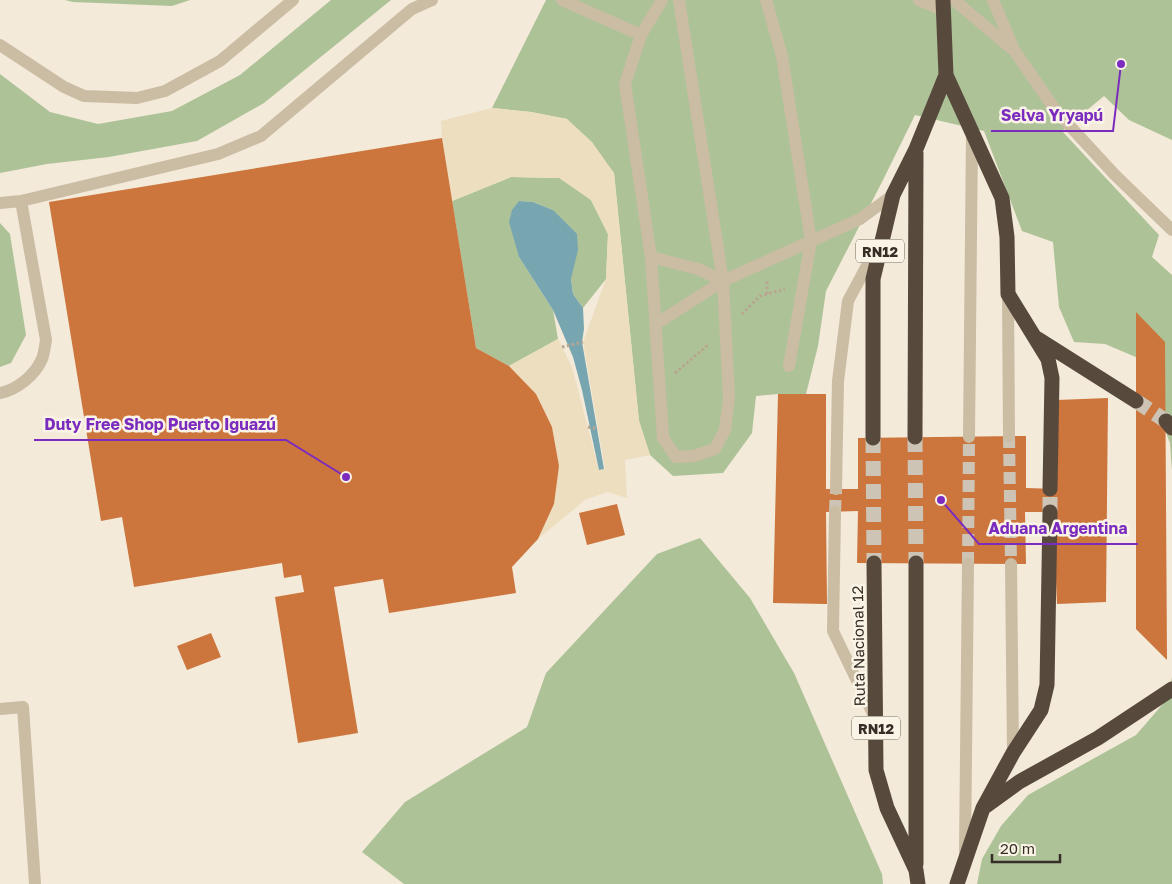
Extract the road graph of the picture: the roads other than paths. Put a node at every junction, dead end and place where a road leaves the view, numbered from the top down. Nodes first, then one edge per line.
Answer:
1 (293, 0) edge
2 (432, 0) edge
3 (562, 0) edge
4 (662, 0) edge
5 (679, 0) edge
6 (766, 0) edge
7 (920, 0) edge
8 (993, 0) edge
9 (947, 3) edge
10 (641, 35) junction
11 (0, 45) edge
12 (1014, 50) junction
13 (946, 75) junction
14 (972, 129) junction
15 (916, 149) junction
16 (893, 195) junction
17 (21, 201) junction
18 (0, 203) edge
19 (1172, 230) edge
20 (885, 232) junction
21 (811, 241) junction
22 (651, 258) junction
23 (722, 281) junction
24 (1008, 294) junction
25 (656, 324) junction
26 (1035, 338) junction
27 (789, 366) dead end
28 (0, 392) edge
29 (1136, 401) tunnel mouth
30 (1010, 436) tunnel mouth
31 (916, 437) tunnel mouth
32 (968, 437) tunnel mouth
33 (873, 438) tunnel mouth
34 (836, 489) tunnel mouth
35 (1050, 489) tunnel mouth
36 (835, 512) tunnel mouth
37 (1050, 512) tunnel mouth
38 (916, 563) tunnel mouth
39 (874, 564) tunnel mouth
40 (968, 564) tunnel mouth
41 (1011, 564) tunnel mouth
42 (1172, 690) edge
43 (0, 709) edge
44 (876, 720) junction
45 (1013, 753) junction
46 (983, 808) junction
47 (965, 862) junction
48 (917, 877) edge
49 (35, 884) edge
50 (957, 884) edge

1 - 11 lane
2 - 17 lane
3 - 10 lane
4 - 10 lane
5 - 23 lane
6 - 21 lane
7 - 9 lane
8 - 12 lane
9 - 12 lane
9 - 13 highway, RN12
10 - 22 lane
12 - 19 lane
13 - 14 highway, RN12
13 - 15 highway, RN12
14 - 24 highway, RN12
14 - 32 lane
15 - 16 highway, RN12
15 - 31 highway, RN12
16 - 20 highway, RN12
16 - 21 lane
17 - 18 lane
17 - 28 lane
20 - 33 highway, RN12
20 - 34 lane
21 - 23 lane
21 - 27 lane
22 - 23 lane
22 - 25 lane
23 - 25 lane
23 - 25 lane
24 - 26 highway
24 - 30 lane
26 - 29 highway
26 - 35 highway
36 - 44 lane
37 - 45 highway
38 - 48 highway, Ruta Nacional 12 / RN12
39 - 44 highway, Ruta Nacional 12 / RN12
40 - 47 lane
41 - 45 lane
42 - 46 highway
43 - 49 lane
44 - 48 highway, Ruta Nacional 12 / RN12
45 - 46 highway
46 - 47 highway
47 - 50 highway

